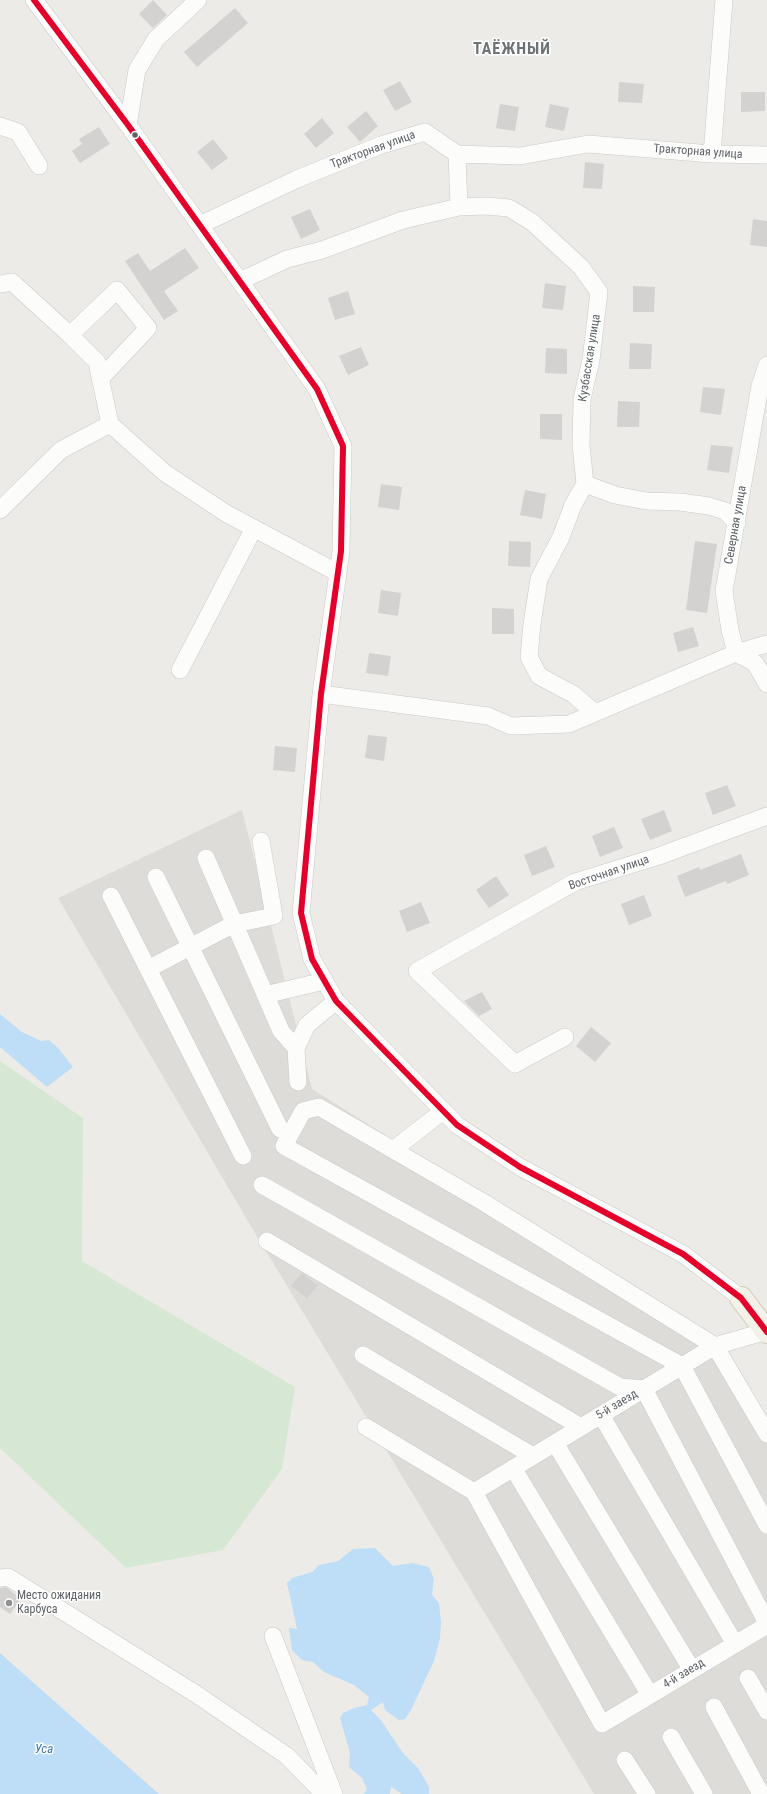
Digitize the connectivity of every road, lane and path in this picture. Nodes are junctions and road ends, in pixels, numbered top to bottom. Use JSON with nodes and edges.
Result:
{"nodes":[{"id":1,"x":34,"y":0,"type":"edge"},
{"id":2,"x":198,"y":0,"type":"edge"},
{"id":3,"x":724,"y":0,"type":"edge"},
{"id":4,"x":128,"y":125,"type":"junction"},
{"id":5,"x":0,"y":126,"type":"edge"},
{"id":6,"x":457,"y":154,"type":"junction"},
{"id":7,"x":712,"y":154,"type":"junction"},
{"id":8,"x":767,"y":155,"type":"edge"},
{"id":9,"x":39,"y":166,"type":"dead end"},
{"id":10,"x":459,"y":207,"type":"junction"},
{"id":11,"x":200,"y":225,"type":"junction"},
{"id":12,"x":240,"y":281,"type":"junction"},
{"id":13,"x":0,"y":284,"type":"edge"},
{"id":14,"x":70,"y":335,"type":"junction"},
{"id":15,"x":767,"y":365,"type":"edge"},
{"id":16,"x":100,"y":379,"type":"junction"},
{"id":17,"x":110,"y":424,"type":"junction"},
{"id":18,"x":585,"y":484,"type":"junction"},
{"id":19,"x":0,"y":510,"type":"edge"},
{"id":20,"x":737,"y":523,"type":"junction"},
{"id":21,"x":254,"y":528,"type":"junction"},
{"id":22,"x":338,"y":572,"type":"junction"},
{"id":23,"x":767,"y":644,"type":"edge"},
{"id":24,"x":736,"y":653,"type":"junction"},
{"id":25,"x":180,"y":670,"type":"dead end"},
{"id":26,"x":767,"y":684,"type":"edge"},
{"id":27,"x":321,"y":694,"type":"junction"},
{"id":28,"x":595,"y":713,"type":"junction"},
{"id":29,"x":767,"y":816,"type":"edge"},
{"id":30,"x":261,"y":841,"type":"dead end"},
{"id":31,"x":206,"y":858,"type":"dead end"},
{"id":32,"x":156,"y":877,"type":"dead end"},
{"id":33,"x":111,"y":896,"type":"dead end"},
{"id":34,"x":234,"y":924,"type":"junction"},
{"id":35,"x":190,"y":947,"type":"junction"},
{"id":36,"x":148,"y":969,"type":"junction"},
{"id":37,"x":324,"y":981,"type":"junction"},
{"id":38,"x":265,"y":995,"type":"junction"},
{"id":39,"x":336,"y":1001,"type":"junction"},
{"id":40,"x":565,"y":1037,"type":"dead end"},
{"id":41,"x":296,"y":1048,"type":"junction"},
{"id":42,"x":298,"y":1082,"type":"dead end"},
{"id":43,"x":443,"y":1111,"type":"junction"},
{"id":44,"x":280,"y":1129,"type":"dead end"},
{"id":45,"x":393,"y":1150,"type":"junction"},
{"id":46,"x":243,"y":1156,"type":"dead end"},
{"id":47,"x":262,"y":1184,"type":"dead end"},
{"id":48,"x":267,"y":1241,"type":"dead end"},
{"id":49,"x":741,"y":1298,"type":"joint"},
{"id":50,"x":767,"y":1331,"type":"edge"},
{"id":51,"x":715,"y":1346,"type":"junction"},
{"id":52,"x":364,"y":1355,"type":"dead end"},
{"id":53,"x":682,"y":1366,"type":"junction"},
{"id":54,"x":644,"y":1390,"type":"junction"},
{"id":55,"x":601,"y":1415,"type":"junction"},
{"id":56,"x":366,"y":1427,"type":"dead end"},
{"id":57,"x":581,"y":1427,"type":"junction"},
{"id":58,"x":767,"y":1434,"type":"edge"},
{"id":59,"x":555,"y":1443,"type":"junction"},
{"id":60,"x":534,"y":1456,"type":"junction"},
{"id":61,"x":513,"y":1468,"type":"junction"},
{"id":62,"x":474,"y":1492,"type":"junction"},
{"id":63,"x":767,"y":1524,"type":"edge"},
{"id":64,"x":0,"y":1578,"type":"edge"},
{"id":65,"x":767,"y":1624,"type":"edge"},
{"id":66,"x":273,"y":1636,"type":"dead end"},
{"id":67,"x":735,"y":1644,"type":"junction"},
{"id":68,"x":692,"y":1670,"type":"junction"},
{"id":69,"x":748,"y":1678,"type":"dead end"},
{"id":70,"x":650,"y":1695,"type":"junction"},
{"id":71,"x":714,"y":1707,"type":"dead end"},
{"id":72,"x":767,"y":1711,"type":"edge"},
{"id":73,"x":671,"y":1737,"type":"dead end"},
{"id":74,"x":625,"y":1760,"type":"dead end"},
{"id":75,"x":324,"y":1794,"type":"edge"},
{"id":76,"x":334,"y":1794,"type":"edge"},
{"id":77,"x":647,"y":1794,"type":"edge"},
{"id":78,"x":704,"y":1794,"type":"edge"},
{"id":79,"x":761,"y":1794,"type":"edge"}],
"edges":[{"from":1,"to":4,"type":"street"},
{"from":2,"to":4,"type":"street"},
{"from":3,"to":7,"type":"street"},
{"from":4,"to":11,"type":"street"},
{"from":5,"to":9,"type":"street"},
{"from":6,"to":7,"type":"street","name":"Тракторная улица"},
{"from":6,"to":10,"type":"street"},
{"from":6,"to":11,"type":"street","name":"Тракторная улица"},
{"from":7,"to":8,"type":"street","name":"Тракторная улица"},
{"from":10,"to":12,"type":"street","name":"Кузбасская улица"},
{"from":10,"to":18,"type":"street","name":"Кузбасская улица"},
{"from":11,"to":12,"type":"street"},
{"from":12,"to":22,"type":"street"},
{"from":13,"to":14,"type":"street"},
{"from":14,"to":16,"type":"street"},
{"from":14,"to":16,"type":"street"},
{"from":15,"to":20,"type":"street","name":"Северная улица"},
{"from":16,"to":17,"type":"street"},
{"from":17,"to":19,"type":"street"},
{"from":17,"to":21,"type":"street"},
{"from":18,"to":20,"type":"street"},
{"from":18,"to":28,"type":"street"},
{"from":20,"to":24,"type":"street","name":"Северная улица"},
{"from":21,"to":22,"type":"street"},
{"from":21,"to":25,"type":"street"},
{"from":22,"to":27,"type":"street"},
{"from":23,"to":24,"type":"street"},
{"from":24,"to":26,"type":"street"},
{"from":24,"to":28,"type":"street"},
{"from":27,"to":28,"type":"street"},
{"from":27,"to":37,"type":"street"},
{"from":29,"to":40,"type":"street","name":"Восточная улица"},
{"from":30,"to":34,"type":"street"},
{"from":31,"to":34,"type":"street"},
{"from":32,"to":35,"type":"street"},
{"from":33,"to":36,"type":"street"},
{"from":34,"to":35,"type":"street"},
{"from":34,"to":38,"type":"street"},
{"from":35,"to":36,"type":"street"},
{"from":35,"to":44,"type":"street"},
{"from":36,"to":46,"type":"street"},
{"from":37,"to":38,"type":"street"},
{"from":37,"to":39,"type":"street"},
{"from":38,"to":41,"type":"street"},
{"from":39,"to":41,"type":"street"},
{"from":39,"to":43,"type":"street"},
{"from":41,"to":42,"type":"street"},
{"from":43,"to":45,"type":"street"},
{"from":43,"to":49,"type":"street"},
{"from":45,"to":51,"type":"street"},
{"from":45,"to":53,"type":"street"},
{"from":47,"to":54,"type":"street"},
{"from":48,"to":57,"type":"street"},
{"from":49,"to":50,"type":"main road"},
{"from":50,"to":51,"type":"street","name":"5-й заезд"},
{"from":51,"to":53,"type":"street","name":"5-й заезд"},
{"from":51,"to":58,"type":"street"},
{"from":52,"to":60,"type":"street"},
{"from":53,"to":54,"type":"street","name":"5-й заезд"},
{"from":53,"to":63,"type":"street"},
{"from":54,"to":55,"type":"street","name":"5-й заезд"},
{"from":54,"to":65,"type":"street"},
{"from":55,"to":57,"type":"street","name":"5-й заезд"},
{"from":55,"to":67,"type":"street"},
{"from":56,"to":62,"type":"street"},
{"from":57,"to":59,"type":"street","name":"5-й заезд"},
{"from":59,"to":60,"type":"street","name":"5-й заезд"},
{"from":59,"to":68,"type":"street"},
{"from":60,"to":61,"type":"street","name":"5-й заезд"},
{"from":61,"to":62,"type":"street","name":"5-й заезд"},
{"from":61,"to":70,"type":"street"},
{"from":62,"to":70,"type":"street","name":"4-й заезд"},
{"from":64,"to":75,"type":"street"},
{"from":65,"to":67,"type":"street","name":"4-й заезд"},
{"from":66,"to":76,"type":"street"},
{"from":67,"to":68,"type":"street","name":"4-й заезд"},
{"from":68,"to":70,"type":"street","name":"4-й заезд"},
{"from":69,"to":72,"type":"street"},
{"from":71,"to":79,"type":"street"},
{"from":73,"to":78,"type":"street"},
{"from":74,"to":77,"type":"street"}]}
